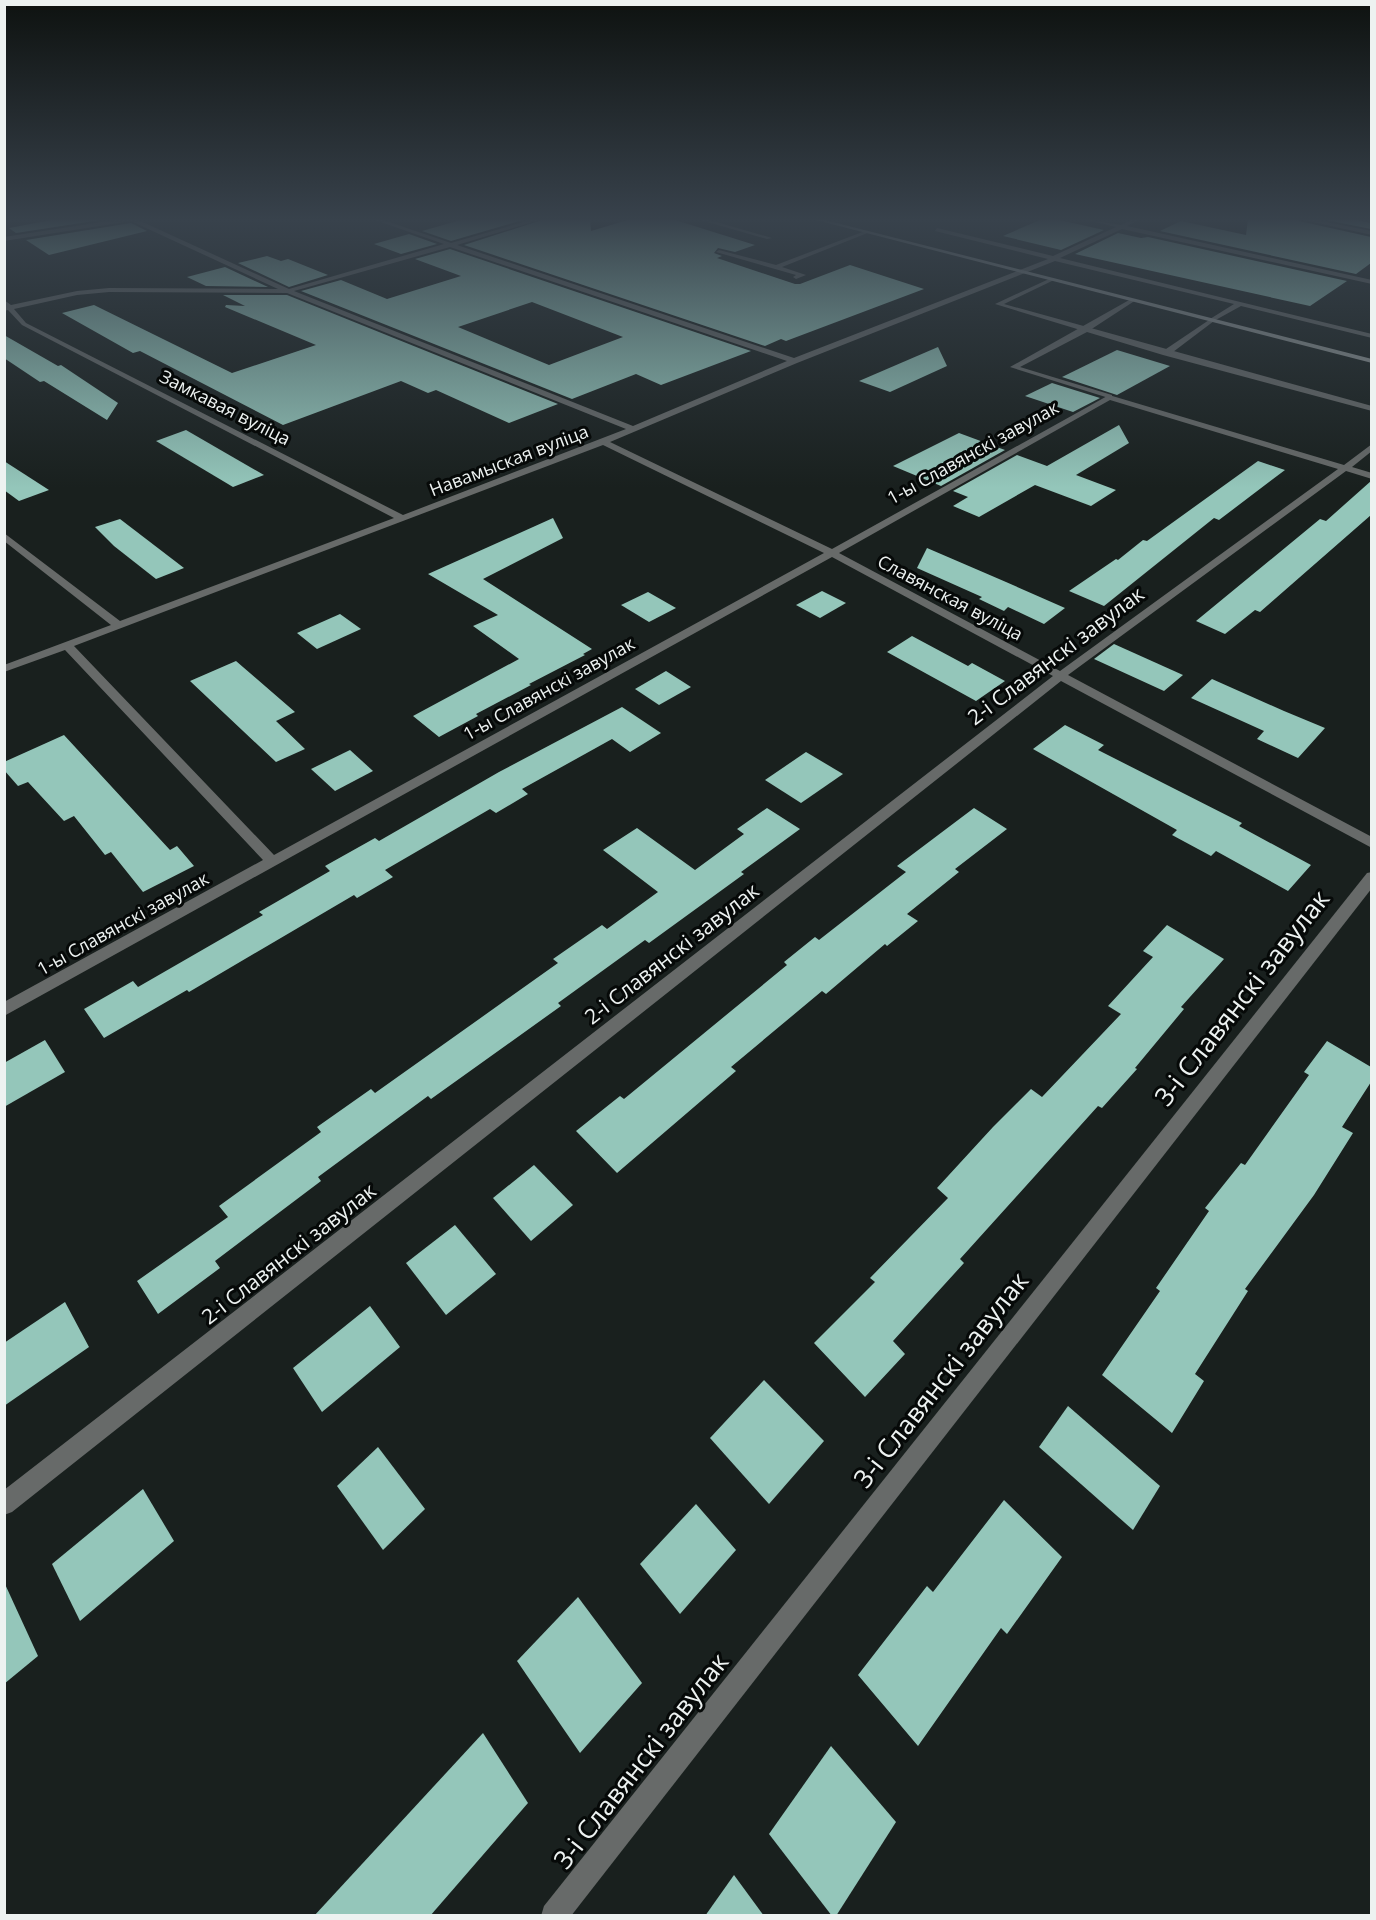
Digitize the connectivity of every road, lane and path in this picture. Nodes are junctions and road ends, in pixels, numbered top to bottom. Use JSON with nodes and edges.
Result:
{"nodes":[{"id":1,"x":9,"y":309,"type":"edge"},
{"id":2,"x":332,"y":309,"type":"edge"},
{"id":3,"x":641,"y":309,"type":"edge"},
{"id":4,"x":928,"y":309,"type":"edge"},
{"id":5,"x":1013,"y":309,"type":"edge"},
{"id":6,"x":1119,"y":309,"type":"edge"},
{"id":7,"x":1167,"y":309,"type":"edge"},
{"id":8,"x":1232,"y":309,"type":"edge"},
{"id":9,"x":1259,"y":309,"type":"edge"},
{"id":10,"x":1212,"y":320,"type":"junction"},
{"id":11,"x":1084,"y":330,"type":"junction"},
{"id":12,"x":1371,"y":336,"type":"edge"},
{"id":13,"x":1166,"y":353,"type":"junction"},
{"id":14,"x":794,"y":361,"type":"junction"},
{"id":15,"x":1371,"y":361,"type":"edge"},
{"id":16,"x":1109,"y":397,"type":"junction"},
{"id":17,"x":1371,"y":409,"type":"edge"},
{"id":18,"x":633,"y":429,"type":"junction"},
{"id":19,"x":603,"y":442,"type":"junction"},
{"id":20,"x":1371,"y":446,"type":"edge"},
{"id":21,"x":1345,"y":468,"type":"junction"},
{"id":22,"x":1371,"y":476,"type":"edge"},
{"id":23,"x":404,"y":519,"type":"junction"},
{"id":24,"x":4,"y":536,"type":"edge"},
{"id":25,"x":832,"y":553,"type":"junction"},
{"id":26,"x":118,"y":625,"type":"junction"},
{"id":27,"x":67,"y":645,"type":"junction"},
{"id":28,"x":4,"y":669,"type":"edge"},
{"id":29,"x":1060,"y":676,"type":"junction"},
{"id":30,"x":1371,"y":843,"type":"edge"},
{"id":31,"x":273,"y":862,"type":"junction"},
{"id":32,"x":1371,"y":877,"type":"edge"},
{"id":33,"x":4,"y":1010,"type":"edge"},
{"id":34,"x":4,"y":1504,"type":"edge"},
{"id":35,"x":554,"y":1916,"type":"edge"}],
"edges":[{"from":1,"to":23,"type":"street","name":"Замкавая вуліца"},
{"from":2,"to":18,"type":"street"},
{"from":3,"to":14,"type":"street"},
{"from":4,"to":14,"type":"street","name":"Навамыская вуліца"},
{"from":5,"to":11,"type":"street"},
{"from":6,"to":11,"type":"street"},
{"from":7,"to":10,"type":"main road"},
{"from":8,"to":10,"type":"street"},
{"from":9,"to":12,"type":"street"},
{"from":10,"to":13,"type":"street"},
{"from":10,"to":15,"type":"main road"},
{"from":11,"to":13,"type":"street"},
{"from":11,"to":16,"type":"street"},
{"from":13,"to":17,"type":"street"},
{"from":14,"to":18,"type":"street","name":"Навамыская вуліца"},
{"from":16,"to":21,"type":"street"},
{"from":16,"to":25,"type":"street","name":"1-ы Славянскі завулак"},
{"from":18,"to":19,"type":"street","name":"Навамыская вуліца"},
{"from":19,"to":23,"type":"street","name":"Навамыская вуліца"},
{"from":19,"to":25,"type":"street","name":"Славянская вуліца"},
{"from":20,"to":21,"type":"street","name":"2-і Славянскі завулак"},
{"from":21,"to":22,"type":"street"},
{"from":21,"to":29,"type":"street","name":"2-і Славянскі завулак"},
{"from":23,"to":26,"type":"street","name":"Навамыская вуліца"},
{"from":24,"to":26,"type":"street"},
{"from":25,"to":29,"type":"street","name":"Славянская вуліца"},
{"from":25,"to":31,"type":"street","name":"1-ы Славянскі завулак"},
{"from":26,"to":27,"type":"street","name":"Навамыская вуліца"},
{"from":27,"to":28,"type":"street","name":"Навамыская вуліца"},
{"from":27,"to":31,"type":"street"},
{"from":29,"to":30,"type":"street","name":"Славянская вуліца"},
{"from":29,"to":34,"type":"street","name":"2-і Славянскі завулак"},
{"from":31,"to":33,"type":"street","name":"1-ы Славянскі завулак"},
{"from":32,"to":35,"type":"street","name":"3-і Славянскі завулак"}]}
